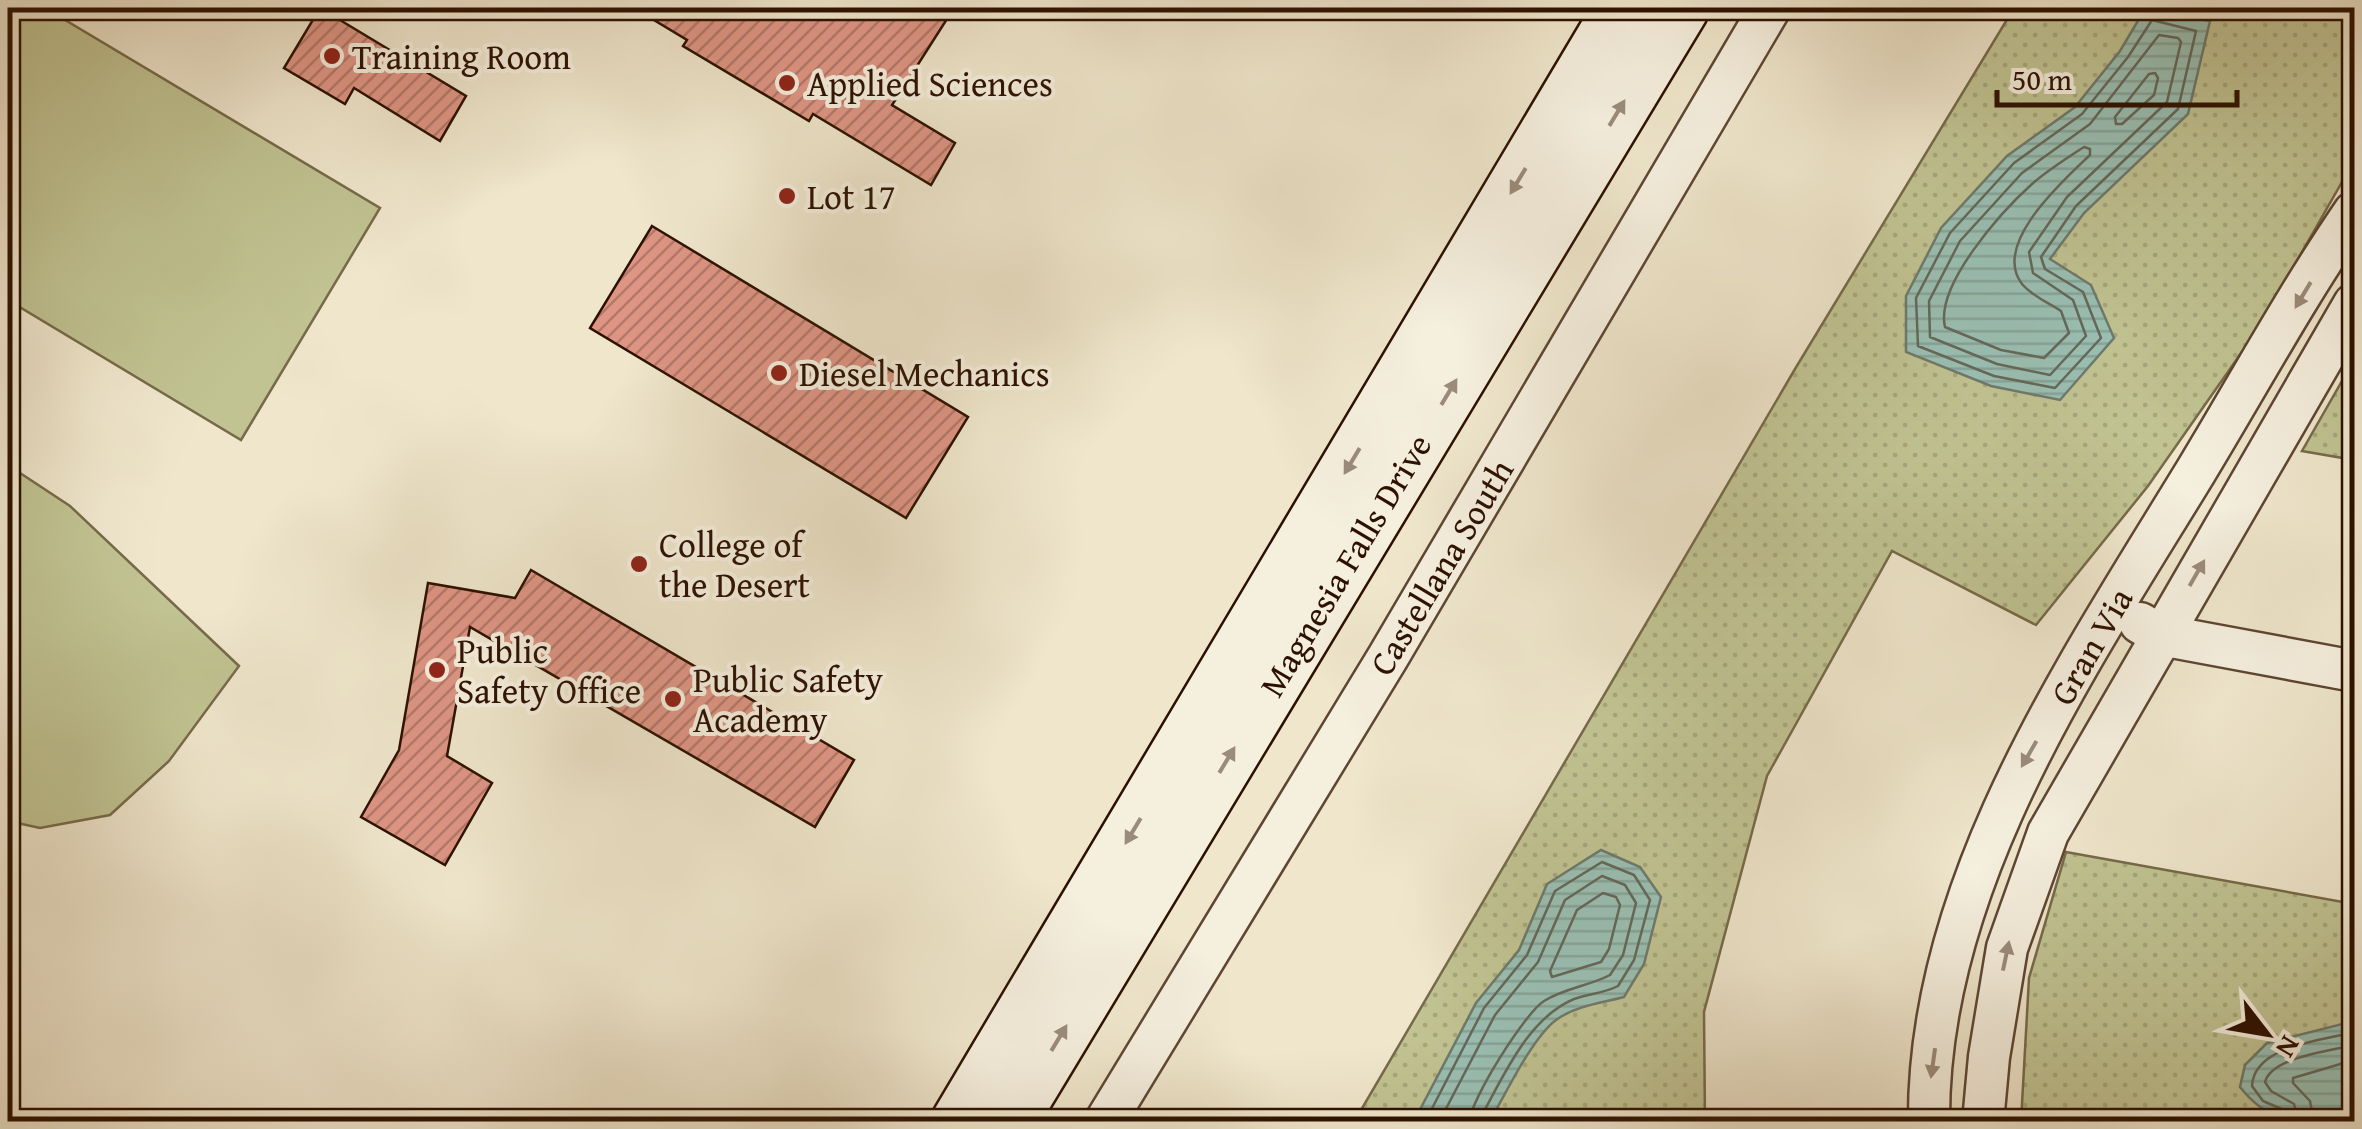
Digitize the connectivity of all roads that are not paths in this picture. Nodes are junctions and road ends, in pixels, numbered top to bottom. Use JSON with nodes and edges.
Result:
{"nodes":[{"id":1,"x":1622,"y":8,"type":"edge"},
{"id":2,"x":1680,"y":8,"type":"edge"},
{"id":3,"x":1770,"y":8,"type":"edge"},
{"id":4,"x":2354,"y":212,"type":"edge"},
{"id":5,"x":2354,"y":304,"type":"edge"},
{"id":6,"x":2112,"y":608,"type":"junction"},
{"id":7,"x":2161,"y":635,"type":"junction"},
{"id":8,"x":2354,"y":671,"type":"edge"},
{"id":9,"x":959,"y":1122,"type":"edge"},
{"id":10,"x":1008,"y":1122,"type":"edge"},
{"id":11,"x":1105,"y":1122,"type":"edge"},
{"id":12,"x":1929,"y":1122,"type":"edge"},
{"id":13,"x":1983,"y":1122,"type":"edge"}],
"edges":[{"from":1,"to":9,"type":"street","name":"Magnesia Falls Drive","one_way":true},
{"from":10,"to":2,"type":"street","name":"Magnesia Falls Drive","one_way":true},
{"from":3,"to":11,"type":"street","name":"Castellana South"},
{"from":4,"to":6,"type":"street","name":"Gran Via","one_way":true},
{"from":7,"to":5,"type":"street","name":"Gran Via","one_way":true},
{"from":6,"to":7,"type":"street"},
{"from":6,"to":12,"type":"street","name":"Gran Via","one_way":true},
{"from":7,"to":8,"type":"street"},
{"from":13,"to":7,"type":"street","name":"Gran Via","one_way":true}]}
